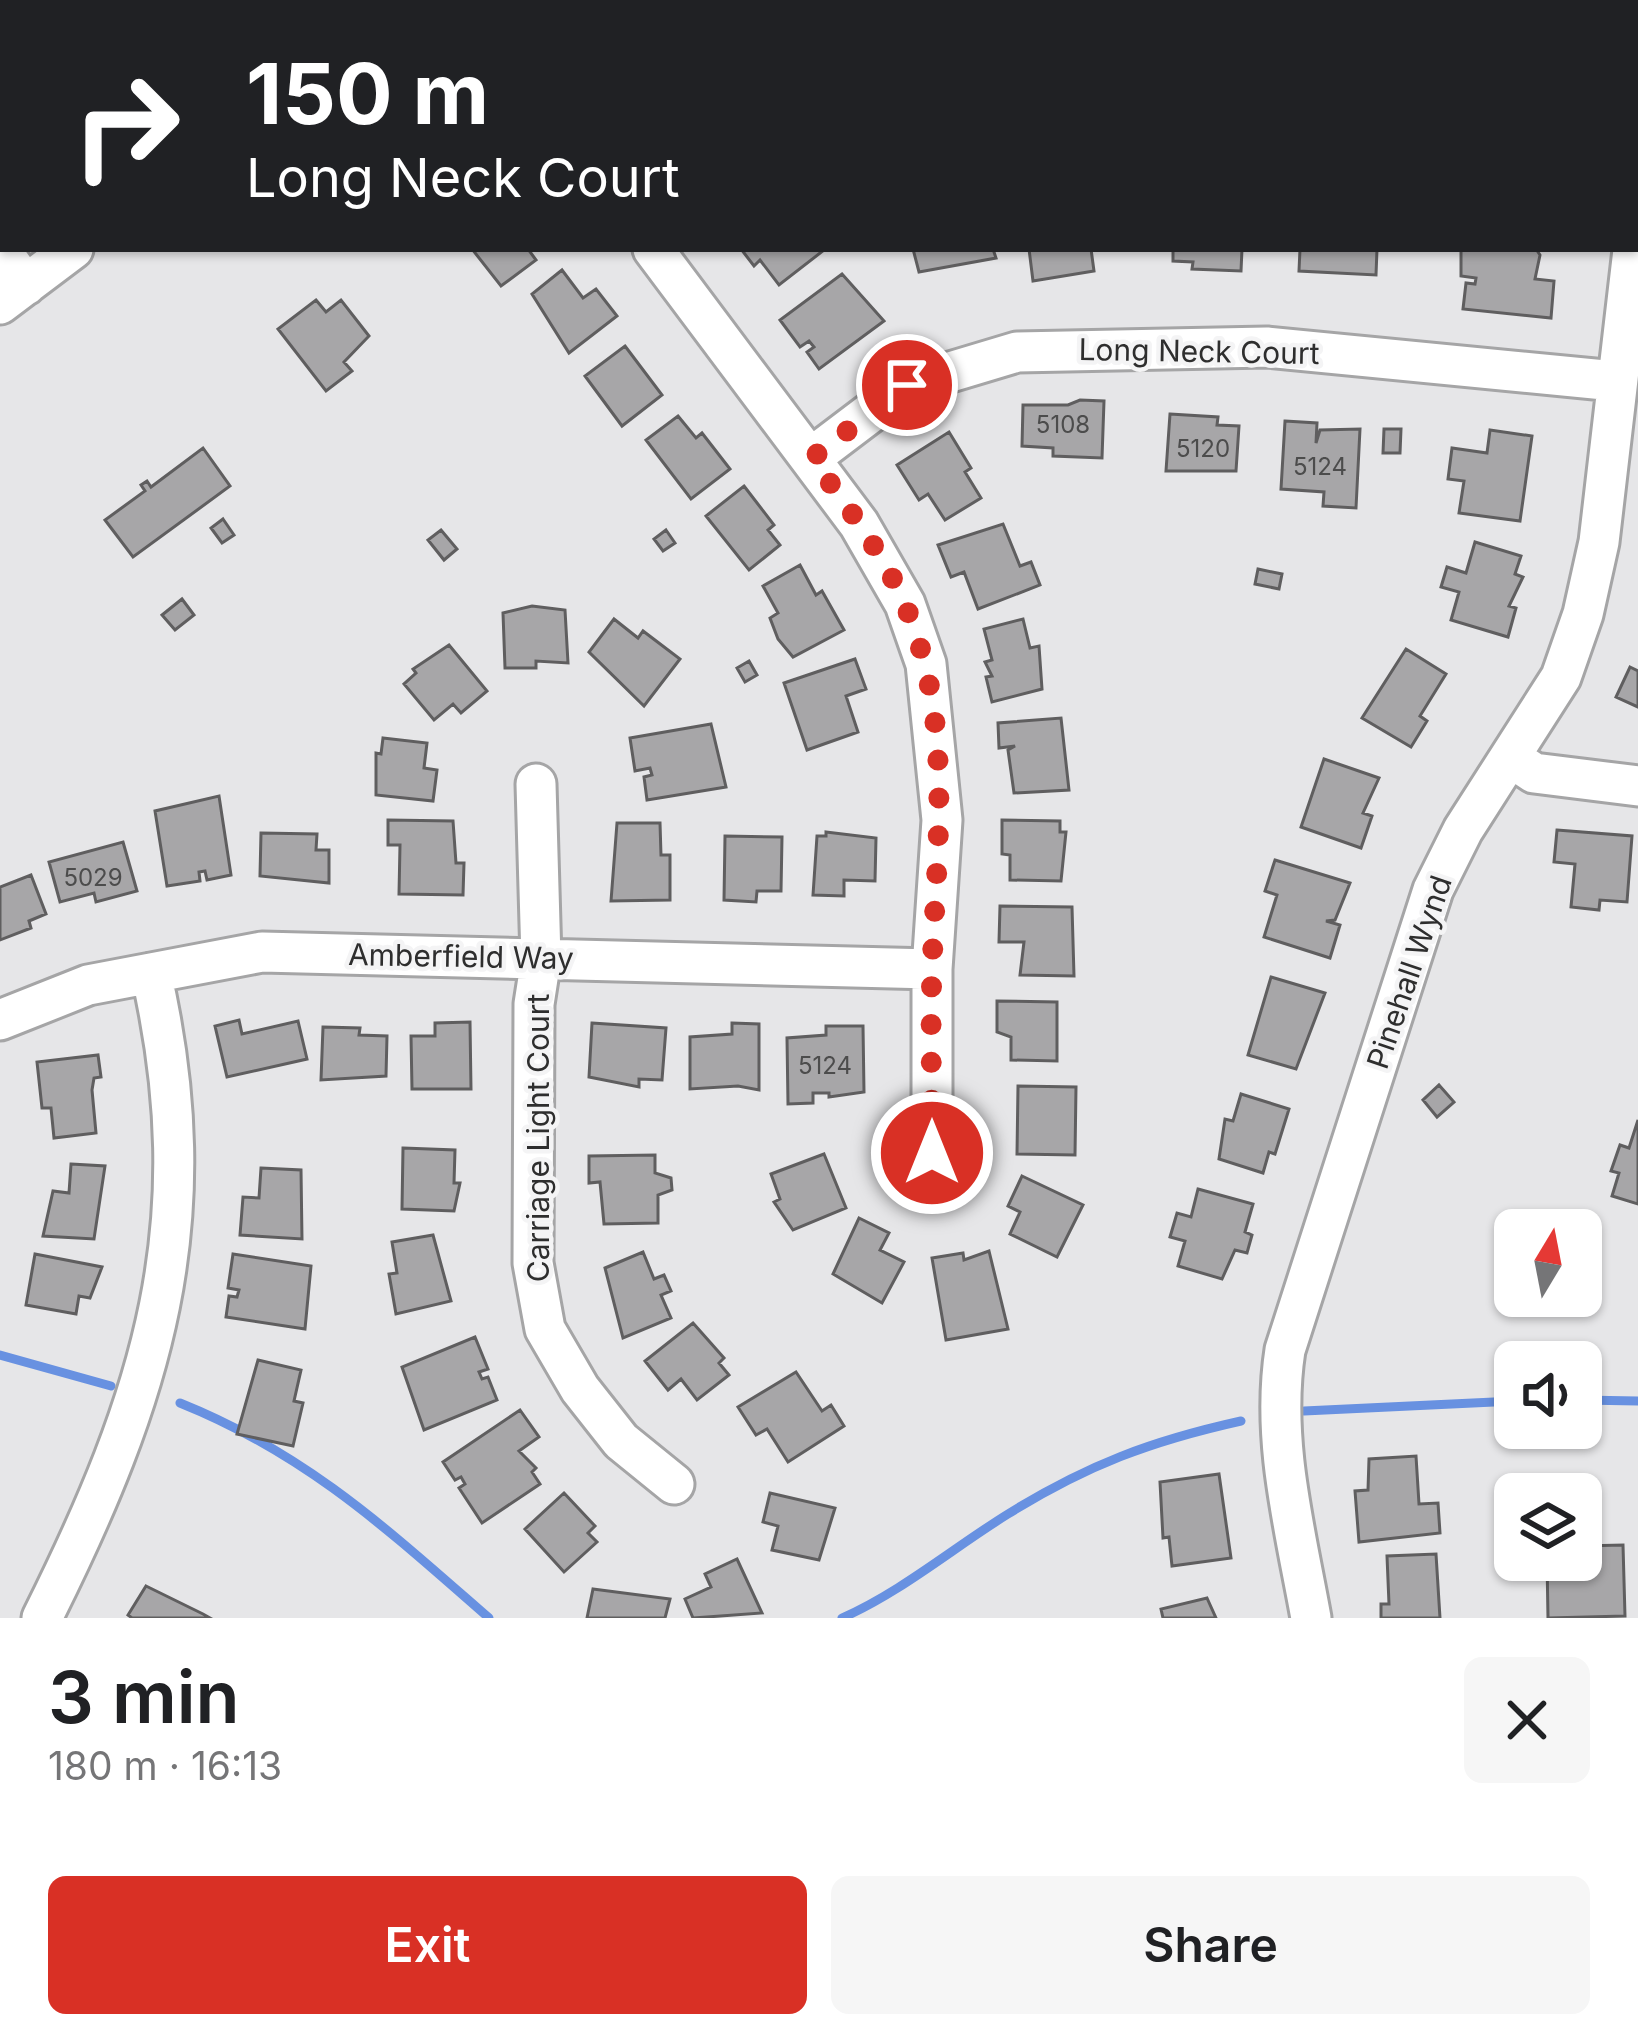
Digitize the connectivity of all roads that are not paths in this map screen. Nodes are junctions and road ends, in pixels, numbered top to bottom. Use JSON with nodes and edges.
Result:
{"nodes":[{"id":1,"x":1,"y":252,"type":"edge"},
{"id":2,"x":69,"y":252,"type":"edge"},
{"id":3,"x":655,"y":252,"type":"edge"},
{"id":4,"x":1632,"y":252,"type":"edge"},
{"id":5,"x":13,"y":294,"type":"edge"},
{"id":6,"x":1615,"y":381,"type":"junction"},
{"id":7,"x":812,"y":458,"type":"junction"},
{"id":8,"x":1510,"y":758,"type":"junction"},
{"id":9,"x":536,"y":784,"type":"dead end"},
{"id":10,"x":1638,"y":786,"type":"edge"},
{"id":11,"x":541,"y":959,"type":"junction"},
{"id":12,"x":932,"y":969,"type":"junction"},
{"id":13,"x":151,"y":973,"type":"junction"},
{"id":14,"x":0,"y":1020,"type":"edge"},
{"id":15,"x":932,"y":1153,"type":"dead end"},
{"id":16,"x":674,"y":1484,"type":"dead end"},
{"id":17,"x":42,"y":1618,"type":"edge"},
{"id":18,"x":1311,"y":1618,"type":"edge"}],
"edges":[{"from":1,"to":5,"type":"street"},
{"from":2,"to":5,"type":"street"},
{"from":3,"to":7,"type":"street"},
{"from":4,"to":6,"type":"street","name":"Pinehall Wynd"},
{"from":6,"to":7,"type":"street","name":"Long Neck Court"},
{"from":6,"to":8,"type":"street","name":"Pinehall Wynd"},
{"from":7,"to":12,"type":"street"},
{"from":8,"to":10,"type":"street"},
{"from":8,"to":18,"type":"street","name":"Pinehall Wynd"},
{"from":9,"to":11,"type":"street","name":"Carriage Light Court"},
{"from":11,"to":12,"type":"street","name":"Amberfield Way"},
{"from":11,"to":13,"type":"street","name":"Amberfield Way"},
{"from":11,"to":16,"type":"street","name":"Carriage Light Court"},
{"from":12,"to":15,"type":"street"},
{"from":13,"to":14,"type":"street","name":"Amberfield Way"},
{"from":13,"to":17,"type":"street"}]}
